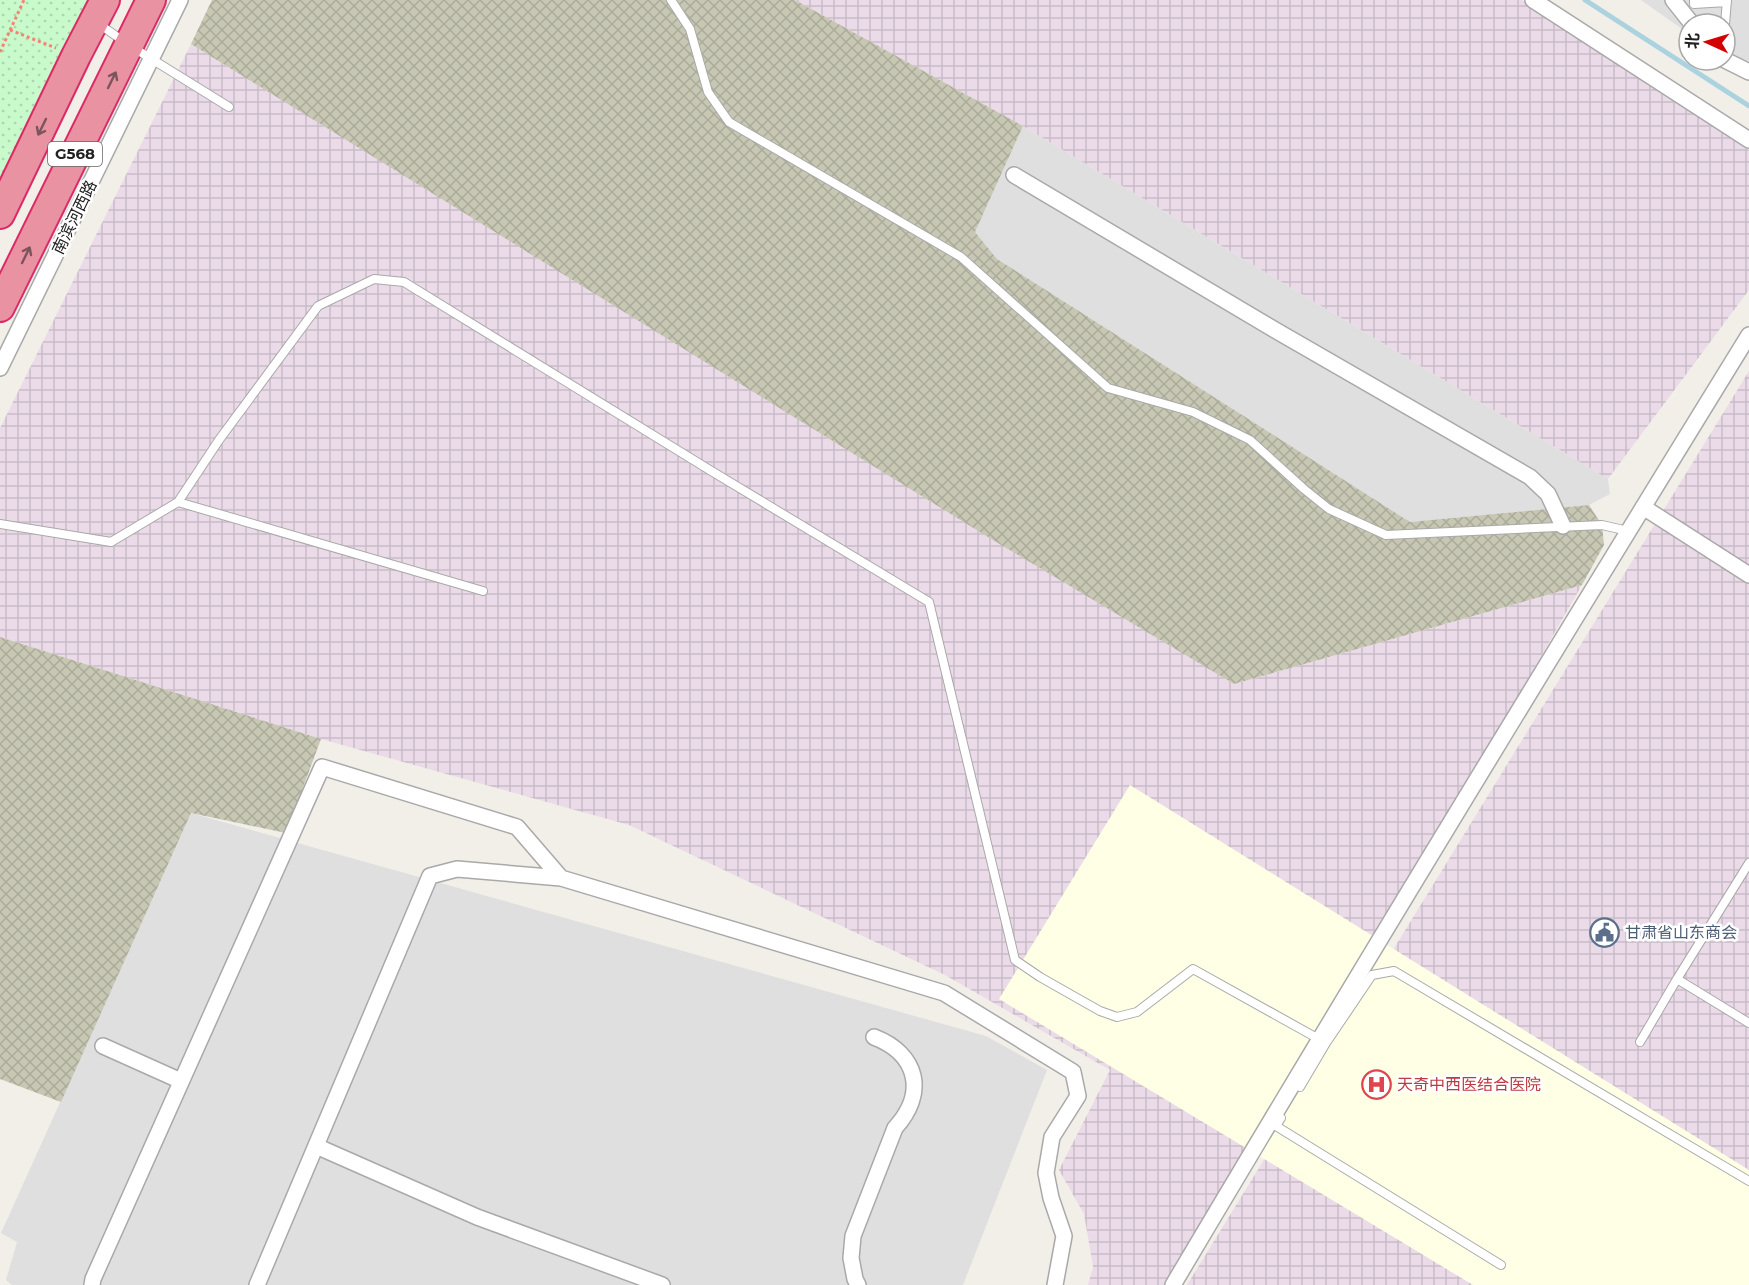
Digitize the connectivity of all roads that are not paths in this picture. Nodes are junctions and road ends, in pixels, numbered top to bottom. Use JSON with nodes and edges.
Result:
{"nodes":[{"id":1,"x":151,"y":0,"type":"edge"},
{"id":2,"x":180,"y":0,"type":"edge"},
{"id":3,"x":671,"y":0,"type":"edge"},
{"id":4,"x":1533,"y":0,"type":"edge"},
{"id":5,"x":1673,"y":0,"type":"edge"},
{"id":6,"x":1694,"y":0,"type":"edge"},
{"id":7,"x":1727,"y":1,"type":"edge"},
{"id":8,"x":100,"y":10,"type":"edge"},
{"id":9,"x":1682,"y":12,"type":"edge"},
{"id":10,"x":140,"y":51,"type":"junction"},
{"id":11,"x":229,"y":106,"type":"dead end"},
{"id":12,"x":1749,"y":140,"type":"edge"},
{"id":13,"x":1014,"y":175,"type":"dead end"},
{"id":14,"x":0,"y":214,"type":"edge"},
{"id":15,"x":0,"y":308,"type":"edge"},
{"id":16,"x":1749,"y":335,"type":"edge"},
{"id":17,"x":0,"y":368,"type":"edge"},
{"id":18,"x":178,"y":502,"type":"junction"},
{"id":19,"x":1643,"y":507,"type":"junction"},
{"id":20,"x":0,"y":524,"type":"edge"},
{"id":21,"x":1563,"y":526,"type":"junction"},
{"id":22,"x":1628,"y":531,"type":"junction"},
{"id":23,"x":1749,"y":575,"type":"edge"},
{"id":24,"x":483,"y":591,"type":"dead end"},
{"id":25,"x":1749,"y":863,"type":"edge"},
{"id":26,"x":561,"y":878,"type":"junction"},
{"id":27,"x":1677,"y":979,"type":"junction"},
{"id":28,"x":1749,"y":1023,"type":"edge"},
{"id":29,"x":874,"y":1037,"type":"dead end"},
{"id":30,"x":1323,"y":1042,"type":"junction"},
{"id":31,"x":1640,"y":1042,"type":"dead end"},
{"id":32,"x":103,"y":1046,"type":"dead end"},
{"id":33,"x":181,"y":1081,"type":"junction"},
{"id":34,"x":316,"y":1146,"type":"junction"},
{"id":35,"x":1749,"y":1181,"type":"edge"},
{"id":36,"x":1501,"y":1265,"type":"dead end"},
{"id":37,"x":92,"y":1285,"type":"edge"},
{"id":38,"x":257,"y":1285,"type":"edge"},
{"id":39,"x":662,"y":1285,"type":"edge"},
{"id":40,"x":858,"y":1285,"type":"edge"},
{"id":41,"x":1054,"y":1285,"type":"edge"},
{"id":42,"x":1173,"y":1285,"type":"edge"}],
"edges":[{"from":1,"to":10,"type":"highway","name":"南滨河西路","number":"G568"},
{"from":2,"to":10,"type":"street","name":"南滨河西路"},
{"from":3,"to":21,"type":"lane"},
{"from":4,"to":12,"type":"street"},
{"from":5,"to":9,"type":"street"},
{"from":6,"to":7,"type":"lane"},
{"from":8,"to":10,"type":"lane"},
{"from":8,"to":14,"type":"highway","number":"G568","one_way":true},
{"from":10,"to":11,"type":"lane"},
{"from":15,"to":10,"type":"highway","name":"南滨河西路","number":"G568","one_way":true},
{"from":10,"to":17,"type":"street","name":"南滨河西路"},
{"from":13,"to":21,"type":"street"},
{"from":16,"to":19,"type":"street"},
{"from":18,"to":20,"type":"lane"},
{"from":18,"to":24,"type":"lane"},
{"from":18,"to":30,"type":"lane"},
{"from":19,"to":22,"type":"street"},
{"from":19,"to":23,"type":"street"},
{"from":21,"to":22,"type":"lane"},
{"from":22,"to":30,"type":"street"},
{"from":25,"to":27,"type":"lane"},
{"from":26,"to":33,"type":"street"},
{"from":26,"to":34,"type":"street"},
{"from":26,"to":41,"type":"street"},
{"from":27,"to":28,"type":"lane"},
{"from":27,"to":31,"type":"lane"},
{"from":29,"to":40,"type":"street"},
{"from":30,"to":35,"type":"lane"},
{"from":30,"to":36,"type":"lane"},
{"from":30,"to":42,"type":"street"},
{"from":32,"to":33,"type":"street"},
{"from":33,"to":37,"type":"street"},
{"from":34,"to":38,"type":"street"},
{"from":34,"to":39,"type":"street"}]}
